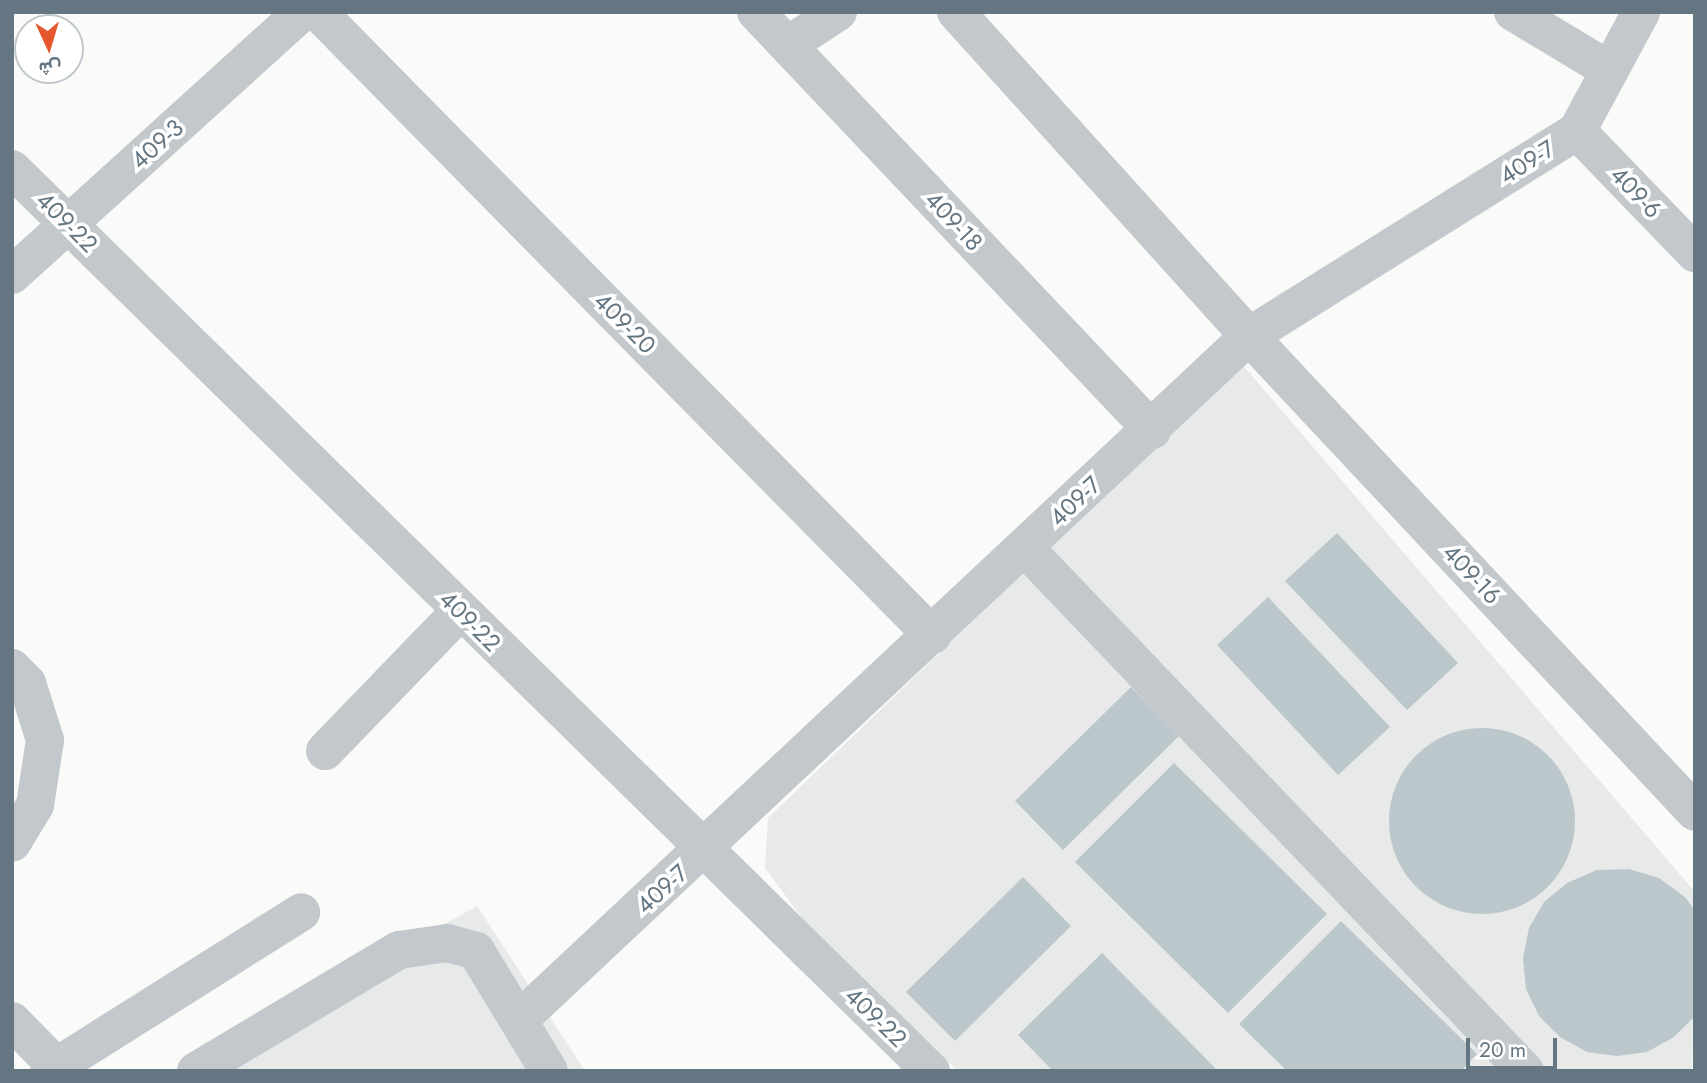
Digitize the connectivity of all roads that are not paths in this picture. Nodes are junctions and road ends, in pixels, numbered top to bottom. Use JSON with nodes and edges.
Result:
{"nodes":[{"id":1,"x":302,"y":12,"type":"edge"},
{"id":2,"x":318,"y":12,"type":"edge"},
{"id":3,"x":756,"y":12,"type":"edge"},
{"id":4,"x":838,"y":12,"type":"edge"},
{"id":5,"x":956,"y":12,"type":"edge"},
{"id":6,"x":1513,"y":12,"type":"edge"},
{"id":7,"x":1641,"y":12,"type":"edge"},
{"id":8,"x":788,"y":45,"type":"junction"},
{"id":9,"x":1609,"y":70,"type":"junction"},
{"id":10,"x":1577,"y":131,"type":"junction"},
{"id":11,"x":12,"y":169,"type":"edge"},
{"id":12,"x":69,"y":224,"type":"junction"},
{"id":13,"x":1695,"y":253,"type":"edge"},
{"id":14,"x":12,"y":275,"type":"edge"},
{"id":15,"x":1249,"y":336,"type":"junction"},
{"id":16,"x":1152,"y":430,"type":"junction"},
{"id":17,"x":1025,"y":548,"type":"junction"},
{"id":18,"x":460,"y":611,"type":"junction"},
{"id":19,"x":932,"y":635,"type":"junction"},
{"id":20,"x":12,"y":668,"type":"edge"},
{"id":21,"x":324,"y":751,"type":"dead end"},
{"id":22,"x":1695,"y":812,"type":"edge"},
{"id":23,"x":12,"y":843,"type":"edge"},
{"id":24,"x":704,"y":852,"type":"junction"},
{"id":25,"x":301,"y":912,"type":"dead end"},
{"id":26,"x":519,"y":1020,"type":"junction"},
{"id":27,"x":12,"y":1021,"type":"edge"},
{"id":28,"x":53,"y":1068,"type":"edge"},
{"id":29,"x":196,"y":1071,"type":"edge"},
{"id":30,"x":549,"y":1071,"type":"edge"},
{"id":31,"x":931,"y":1071,"type":"edge"},
{"id":32,"x":1525,"y":1071,"type":"edge"}],
"edges":[{"from":1,"to":12,"type":"street","name":"409-3"},
{"from":2,"to":19,"type":"street","name":"409-20"},
{"from":3,"to":8,"type":"street","name":"409-18"},
{"from":4,"to":8,"type":"street"},
{"from":5,"to":15,"type":"street","name":"409-16"},
{"from":6,"to":9,"type":"street"},
{"from":7,"to":9,"type":"street","name":"409-7"},
{"from":8,"to":16,"type":"street","name":"409-18"},
{"from":9,"to":10,"type":"street","name":"409-7"},
{"from":10,"to":13,"type":"street","name":"409-6"},
{"from":10,"to":15,"type":"street","name":"409-7"},
{"from":11,"to":12,"type":"street","name":"409-22"},
{"from":12,"to":14,"type":"street","name":"409-3"},
{"from":12,"to":18,"type":"street","name":"409-22"},
{"from":15,"to":16,"type":"street","name":"409-7"},
{"from":15,"to":22,"type":"street","name":"409-16"},
{"from":16,"to":17,"type":"street","name":"409-7"},
{"from":17,"to":19,"type":"street","name":"409-7"},
{"from":17,"to":32,"type":"street"},
{"from":18,"to":21,"type":"street"},
{"from":18,"to":24,"type":"street","name":"409-22"},
{"from":19,"to":24,"type":"street","name":"409-7"},
{"from":20,"to":23,"type":"street"},
{"from":24,"to":26,"type":"street","name":"409-7"},
{"from":24,"to":31,"type":"street","name":"409-22"},
{"from":25,"to":28,"type":"street"},
{"from":26,"to":29,"type":"street"},
{"from":26,"to":30,"type":"street"},
{"from":27,"to":28,"type":"street"}]}
